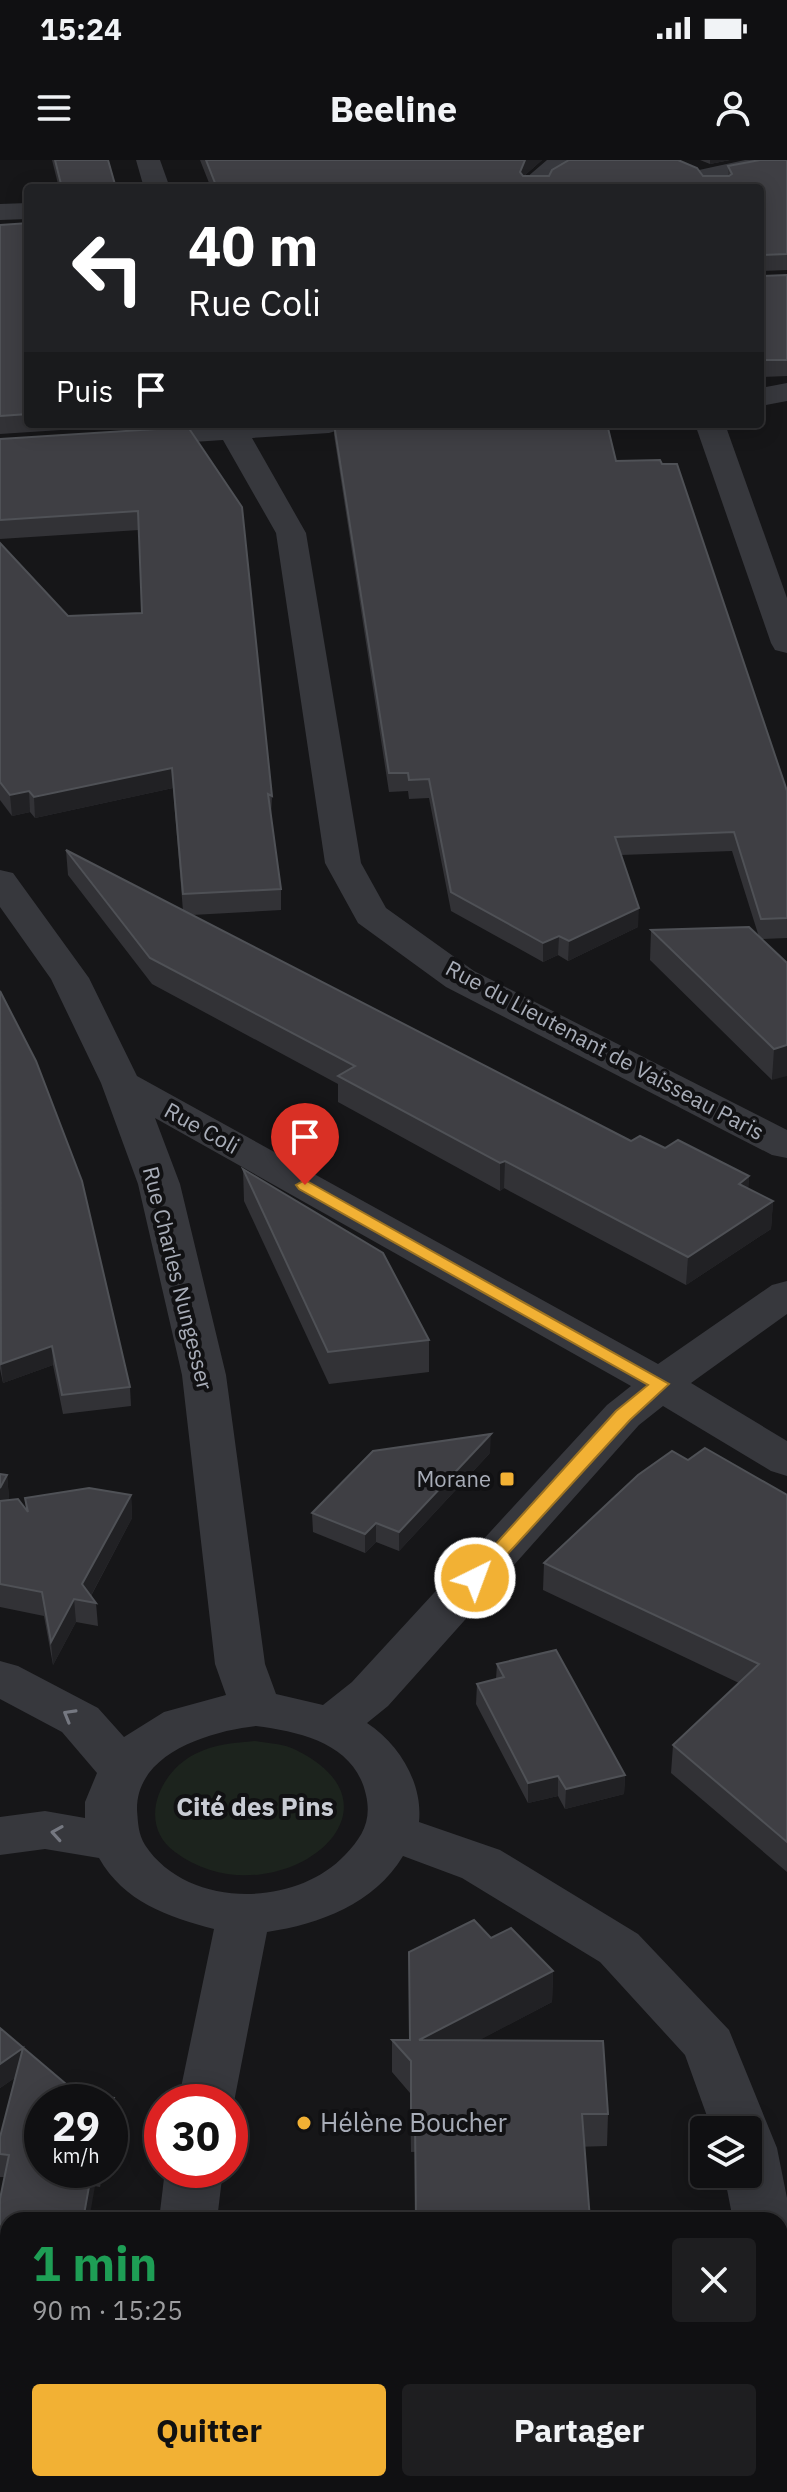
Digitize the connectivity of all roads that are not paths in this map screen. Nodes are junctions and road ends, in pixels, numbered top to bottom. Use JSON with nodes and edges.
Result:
{"nodes":[{"id":1,"x":148,"y":160,"type":"edge"},
{"id":2,"x":573,"y":160,"type":"edge"},
{"id":3,"x":781,"y":160,"type":"edge"},
{"id":4,"x":705,"y":176,"type":"edge"},
{"id":5,"x":156,"y":184,"type":"edge"},
{"id":6,"x":535,"y":184,"type":"edge"},
{"id":7,"x":24,"y":211,"type":"edge"},
{"id":8,"x":0,"y":212,"type":"edge"},
{"id":9,"x":24,"y":226,"type":"edge"},
{"id":10,"x":0,"y":228,"type":"edge"},
{"id":11,"x":787,"y":392,"type":"edge"},
{"id":12,"x":764,"y":396,"type":"edge"},
{"id":13,"x":221,"y":428,"type":"edge"},
{"id":14,"x":232,"y":428,"type":"edge"},
{"id":15,"x":711,"y":428,"type":"edge"},
{"id":16,"x":110,"y":439,"type":"edge"},
{"id":17,"x":787,"y":643,"type":"edge"},
{"id":18,"x":0,"y":881,"type":"edge"},
{"id":19,"x":121,"y":1083,"type":"junction"},
{"id":20,"x":787,"y":1146,"type":"edge"},
{"id":21,"x":787,"y":1294,"type":"edge"},
{"id":22,"x":660,"y":1384,"type":"junction"},
{"id":23,"x":787,"y":1461,"type":"edge"},
{"id":24,"x":0,"y":1678,"type":"edge"},
{"id":25,"x":256,"y":1709,"type":"junction"},
{"id":26,"x":332,"y":1725,"type":"junction"},
{"id":27,"x":124,"y":1770,"type":"junction"},
{"id":28,"x":391,"y":1832,"type":"junction"},
{"id":29,"x":0,"y":1836,"type":"edge"},
{"id":30,"x":114,"y":1842,"type":"junction"},
{"id":31,"x":244,"y":1912,"type":"junction"},
{"id":32,"x":210,"y":2084,"type":"edge"},
{"id":33,"x":736,"y":2116,"type":"edge"},
{"id":34,"x":192,"y":2188,"type":"edge"},
{"id":35,"x":756,"y":2188,"type":"edge"},
{"id":36,"x":189,"y":2212,"type":"edge"},
{"id":37,"x":760,"y":2212,"type":"edge"}],
"edges":[{"from":1,"to":5,"type":"street"},
{"from":2,"to":6,"type":"street"},
{"from":3,"to":4,"type":"street"},
{"from":7,"to":8,"type":"street"},
{"from":9,"to":10,"type":"street"},
{"from":11,"to":12,"type":"street"},
{"from":13,"to":16,"type":"street"},
{"from":14,"to":20,"type":"street","name":"Rue du Lieutenant de Vaisseau Paris"},
{"from":15,"to":17,"type":"street"},
{"from":18,"to":19,"type":"street","name":"Rue Charles Nungesser"},
{"from":19,"to":22,"type":"street","name":"Rue Coli"},
{"from":19,"to":25,"type":"street","name":"Rue Charles Nungesser"},
{"from":21,"to":22,"type":"street"},
{"from":22,"to":23,"type":"street","name":"Rue Coli"},
{"from":22,"to":26,"type":"street"},
{"from":27,"to":24,"type":"street","one_way":true},
{"from":25,"to":26,"type":"street"},
{"from":25,"to":27,"type":"street"},
{"from":26,"to":28,"type":"street"},
{"from":27,"to":30,"type":"street"},
{"from":28,"to":31,"type":"street"},
{"from":28,"to":33,"type":"street"},
{"from":30,"to":29,"type":"street","one_way":true},
{"from":30,"to":31,"type":"street"},
{"from":31,"to":32,"type":"street"},
{"from":34,"to":36,"type":"street"},
{"from":35,"to":37,"type":"street"}]}
